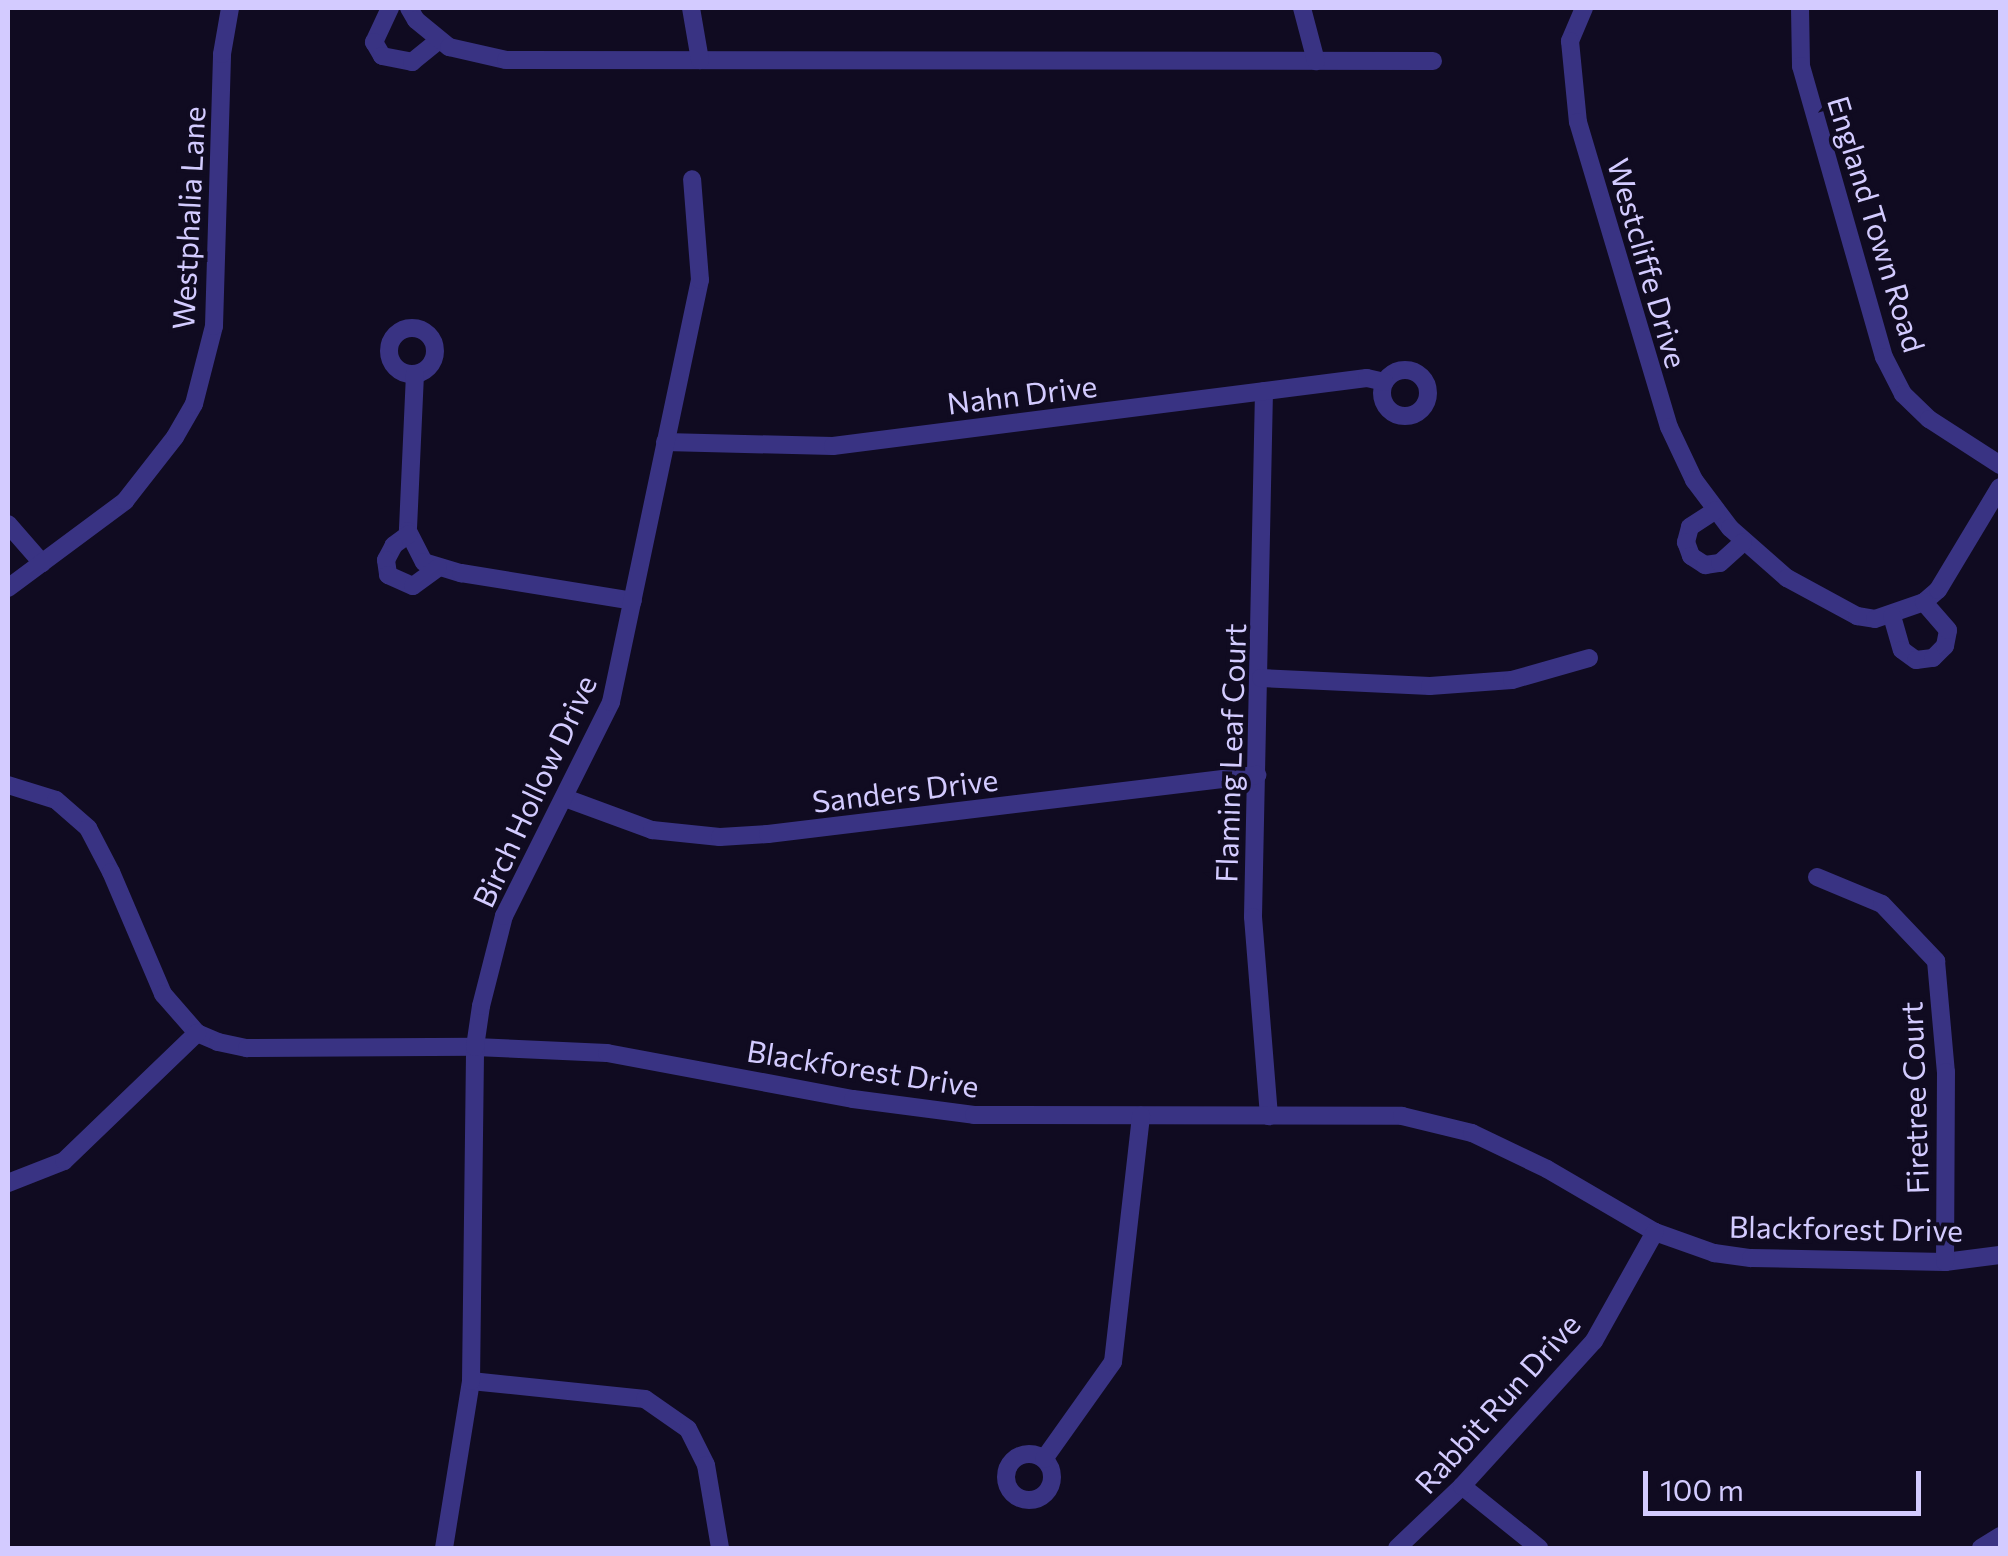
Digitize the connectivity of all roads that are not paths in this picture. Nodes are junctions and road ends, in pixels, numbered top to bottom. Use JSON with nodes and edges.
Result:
{"nodes":[{"id":1,"x":230,"y":8,"type":"edge"},
{"id":2,"x":390,"y":8,"type":"edge"},
{"id":3,"x":409,"y":8,"type":"edge"},
{"id":4,"x":692,"y":8,"type":"edge"},
{"id":5,"x":1302,"y":8,"type":"edge"},
{"id":6,"x":1800,"y":8,"type":"edge"},
{"id":7,"x":1576,"y":12,"type":"edge"},
{"id":8,"x":438,"y":41,"type":"junction"},
{"id":9,"x":700,"y":60,"type":"junction"},
{"id":10,"x":1316,"y":61,"type":"junction"},
{"id":11,"x":1433,"y":61,"type":"dead end"},
{"id":12,"x":692,"y":179,"type":"dead end"},
{"id":13,"x":415,"y":374,"type":"dead end"},
{"id":14,"x":1384,"y":382,"type":"dead end"},
{"id":15,"x":1264,"y":392,"type":"junction"},
{"id":16,"x":665,"y":442,"type":"junction"},
{"id":17,"x":2000,"y":465,"type":"edge"},
{"id":18,"x":2000,"y":487,"type":"edge"},
{"id":19,"x":1716,"y":510,"type":"junction"},
{"id":20,"x":8,"y":524,"type":"edge"},
{"id":21,"x":409,"y":534,"type":"junction"},
{"id":22,"x":1742,"y":542,"type":"junction"},
{"id":23,"x":42,"y":564,"type":"junction"},
{"id":24,"x":438,"y":568,"type":"junction"},
{"id":25,"x":8,"y":588,"type":"edge"},
{"id":26,"x":633,"y":602,"type":"junction"},
{"id":27,"x":1924,"y":602,"type":"junction"},
{"id":28,"x":1892,"y":616,"type":"junction"},
{"id":29,"x":1588,"y":658,"type":"dead end"},
{"id":30,"x":1261,"y":678,"type":"junction"},
{"id":31,"x":1257,"y":774,"type":"junction"},
{"id":32,"x":8,"y":785,"type":"edge"},
{"id":33,"x":564,"y":798,"type":"junction"},
{"id":34,"x":1817,"y":877,"type":"dead end"},
{"id":35,"x":196,"y":1033,"type":"junction"},
{"id":36,"x":475,"y":1047,"type":"junction"},
{"id":37,"x":1141,"y":1116,"type":"junction"},
{"id":38,"x":1269,"y":1116,"type":"junction"},
{"id":39,"x":8,"y":1183,"type":"edge"},
{"id":40,"x":1655,"y":1232,"type":"junction"},
{"id":41,"x":2000,"y":1255,"type":"edge"},
{"id":42,"x":1944,"y":1262,"type":"junction"},
{"id":43,"x":471,"y":1381,"type":"junction"},
{"id":44,"x":1044,"y":1459,"type":"dead end"},
{"id":45,"x":1462,"y":1486,"type":"junction"},
{"id":46,"x":2000,"y":1536,"type":"edge"},
{"id":47,"x":444,"y":1548,"type":"edge"},
{"id":48,"x":720,"y":1548,"type":"edge"},
{"id":49,"x":1397,"y":1548,"type":"edge"},
{"id":50,"x":1540,"y":1548,"type":"edge"},
{"id":51,"x":1980,"y":1548,"type":"edge"}],
"edges":[{"from":1,"to":23,"type":"street","name":"Westphalia Lane"},
{"from":2,"to":8,"type":"street"},
{"from":3,"to":8,"type":"street"},
{"from":4,"to":9,"type":"street"},
{"from":5,"to":10,"type":"street"},
{"from":6,"to":17,"type":"street","name":"England Town Road"},
{"from":7,"to":19,"type":"street","name":"Westcliffe Drive"},
{"from":8,"to":9,"type":"street"},
{"from":9,"to":10,"type":"street"},
{"from":10,"to":11,"type":"street"},
{"from":12,"to":16,"type":"street","name":"Birch Hollow Drive"},
{"from":13,"to":21,"type":"street"},
{"from":14,"to":15,"type":"street","name":"Nahn Drive"},
{"from":15,"to":16,"type":"street","name":"Nahn Drive"},
{"from":15,"to":30,"type":"street","name":"Flaming Leaf Court"},
{"from":16,"to":26,"type":"street","name":"Birch Hollow Drive"},
{"from":18,"to":27,"type":"street"},
{"from":19,"to":22,"type":"street","name":"Westcliffe Drive"},
{"from":19,"to":22,"type":"street"},
{"from":20,"to":23,"type":"street"},
{"from":21,"to":24,"type":"street"},
{"from":21,"to":24,"type":"street"},
{"from":22,"to":28,"type":"street","name":"Westcliffe Drive"},
{"from":23,"to":25,"type":"street","name":"Westphalia Lane"},
{"from":24,"to":26,"type":"street"},
{"from":26,"to":33,"type":"street","name":"Birch Hollow Drive"},
{"from":27,"to":28,"type":"street"},
{"from":27,"to":28,"type":"street"},
{"from":29,"to":30,"type":"street"},
{"from":30,"to":31,"type":"street","name":"Flaming Leaf Court"},
{"from":31,"to":33,"type":"street","name":"Sanders Drive"},
{"from":31,"to":38,"type":"street","name":"Flaming Leaf Court"},
{"from":32,"to":35,"type":"street"},
{"from":33,"to":36,"type":"street","name":"Birch Hollow Drive"},
{"from":34,"to":42,"type":"street","name":"Firetree Court"},
{"from":35,"to":36,"type":"street","name":"Blackforest Drive"},
{"from":35,"to":39,"type":"street"},
{"from":36,"to":37,"type":"street","name":"Blackforest Drive"},
{"from":36,"to":43,"type":"street","name":"Birch Hollow Drive"},
{"from":37,"to":38,"type":"street","name":"Blackforest Drive"},
{"from":37,"to":44,"type":"street"},
{"from":38,"to":40,"type":"street","name":"Blackforest Drive"},
{"from":40,"to":42,"type":"street","name":"Blackforest Drive"},
{"from":40,"to":45,"type":"street","name":"Rabbit Run Drive"},
{"from":41,"to":42,"type":"street","name":"Blackforest Drive"},
{"from":43,"to":47,"type":"street","name":"Birch Hollow Drive"},
{"from":43,"to":48,"type":"street"},
{"from":45,"to":49,"type":"street","name":"Rabbit Run Drive"},
{"from":45,"to":50,"type":"street"},
{"from":46,"to":51,"type":"street"}]}
